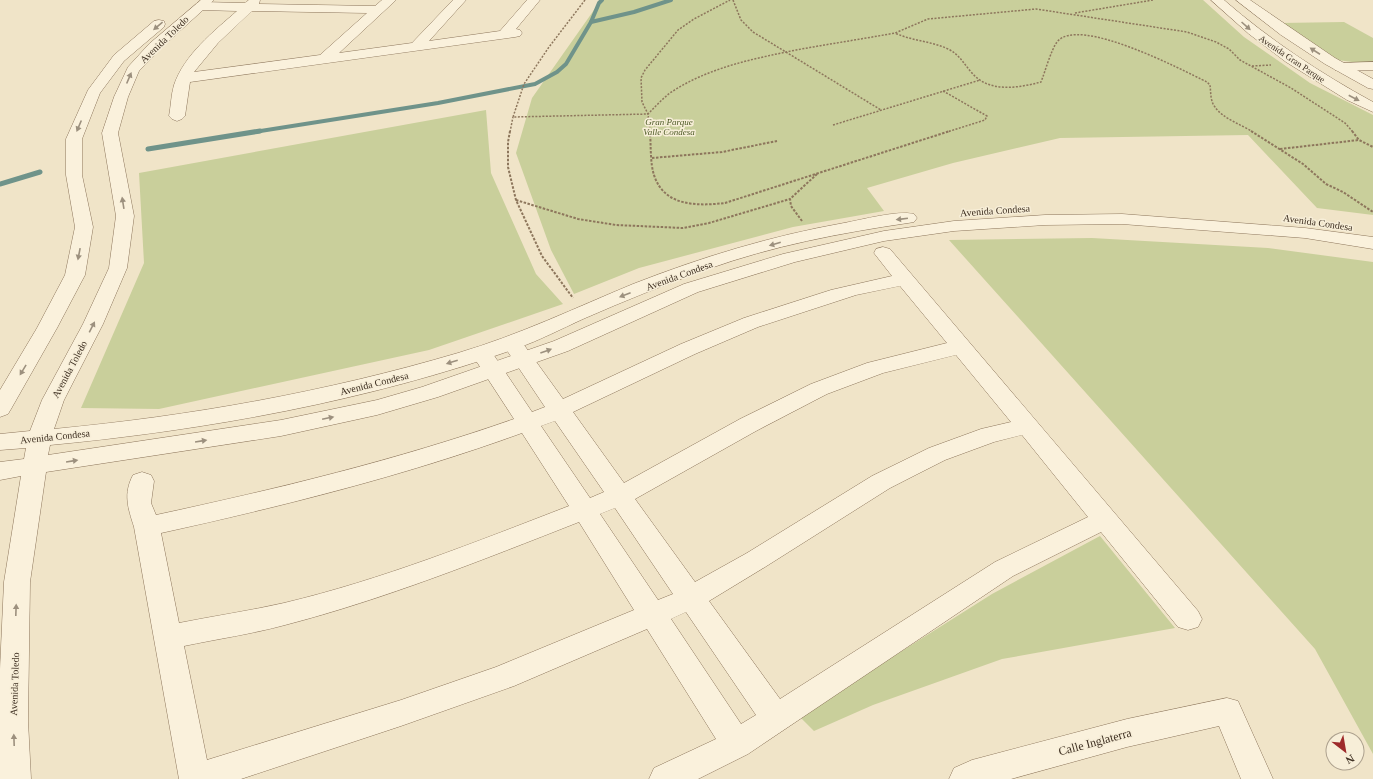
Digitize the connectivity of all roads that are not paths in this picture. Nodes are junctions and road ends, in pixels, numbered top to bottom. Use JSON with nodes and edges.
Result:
{"nodes":[{"id":1,"x":390,"y":0,"type":"edge"},
{"id":2,"x":460,"y":0,"type":"edge"},
{"id":3,"x":534,"y":0,"type":"edge"},
{"id":4,"x":1217,"y":0,"type":"edge"},
{"id":5,"x":1242,"y":0,"type":"edge"},
{"id":6,"x":193,"y":6,"type":"edge"},
{"id":7,"x":248,"y":8,"type":"edge"},
{"id":8,"x":378,"y":10,"type":"junction"},
{"id":9,"x":417,"y":46,"type":"junction"},
{"id":10,"x":324,"y":59,"type":"junction"},
{"id":11,"x":1373,"y":66,"type":"edge"},
{"id":12,"x":1340,"y":67,"type":"junction"},
{"id":13,"x":184,"y":78,"type":"junction"},
{"id":14,"x":1369,"y":81,"type":"edge"},
{"id":15,"x":1373,"y":108,"type":"edge"},
{"id":16,"x":177,"y":116,"type":"dead end"},
{"id":17,"x":1373,"y":230,"type":"edge"},
{"id":18,"x":1373,"y":243,"type":"edge"},
{"id":19,"x":883,"y":253,"type":"dead end"},
{"id":20,"x":905,"y":280,"type":"junction"},
{"id":21,"x":961,"y":347,"type":"junction"},
{"id":22,"x":518,"y":351,"type":"junction"},
{"id":23,"x":482,"y":352,"type":"junction"},
{"id":24,"x":493,"y":371,"type":"junction"},
{"id":25,"x":0,"y":409,"type":"edge"},
{"id":26,"x":559,"y":409,"type":"junction"},
{"id":27,"x":528,"y":423,"type":"junction"},
{"id":28,"x":1027,"y":426,"type":"junction"},
{"id":29,"x":39,"y":438,"type":"junction"},
{"id":30,"x":0,"y":442,"type":"edge"},
{"id":31,"x":34,"y":467,"type":"junction"},
{"id":32,"x":0,"y":472,"type":"edge"},
{"id":33,"x":142,"y":481,"type":"dead end"},
{"id":34,"x":620,"y":496,"type":"junction"},
{"id":35,"x":584,"y":510,"type":"junction"},
{"id":36,"x":1106,"y":520,"type":"junction"},
{"id":37,"x":147,"y":527,"type":"junction"},
{"id":38,"x":691,"y":598,"type":"junction"},
{"id":39,"x":653,"y":614,"type":"junction"},
{"id":40,"x":1188,"y":619,"type":"dead end"},
{"id":41,"x":168,"y":637,"type":"junction"},
{"id":42,"x":776,"y":718,"type":"junction"},
{"id":43,"x":737,"y":744,"type":"junction"},
{"id":44,"x":15,"y":779,"type":"edge"},
{"id":45,"x":195,"y":779,"type":"edge"},
{"id":46,"x":665,"y":779,"type":"edge"},
{"id":47,"x":965,"y":779,"type":"edge"},
{"id":48,"x":1257,"y":779,"type":"edge"}],
"edges":[{"from":1,"to":8,"type":"street"},
{"from":2,"to":9,"type":"street"},
{"from":3,"to":9,"type":"street"},
{"from":4,"to":15,"type":"street","name":"Avenida Gran Parque","one_way":true},
{"from":12,"to":5,"type":"street","name":"Avenida Gran Parque","one_way":true},
{"from":6,"to":7,"type":"street"},
{"from":6,"to":25,"type":"street","name":"Avenida Toledo","one_way":true},
{"from":29,"to":6,"type":"street","name":"Avenida Toledo","one_way":true},
{"from":7,"to":8,"type":"street"},
{"from":7,"to":13,"type":"street"},
{"from":8,"to":10,"type":"street"},
{"from":9,"to":10,"type":"street"},
{"from":10,"to":13,"type":"street"},
{"from":11,"to":12,"type":"street"},
{"from":12,"to":14,"type":"street","name":"Avenida Gran Parque"},
{"from":13,"to":16,"type":"street"},
{"from":17,"to":22,"type":"street","name":"Avenida Condesa","one_way":true},
{"from":22,"to":18,"type":"street","name":"Avenida Condesa","one_way":true},
{"from":19,"to":20,"type":"street"},
{"from":20,"to":21,"type":"street"},
{"from":20,"to":26,"type":"street"},
{"from":21,"to":28,"type":"street"},
{"from":21,"to":34,"type":"street"},
{"from":22,"to":23,"type":"street","name":"Avenida Condesa"},
{"from":22,"to":24,"type":"street","name":"Avenida Condesa"},
{"from":22,"to":26,"type":"street"},
{"from":23,"to":24,"type":"street"},
{"from":23,"to":29,"type":"street","name":"Avenida Condesa","one_way":true},
{"from":24,"to":27,"type":"street"},
{"from":31,"to":24,"type":"street","name":"Avenida Condesa","one_way":true},
{"from":26,"to":27,"type":"street"},
{"from":26,"to":34,"type":"street"},
{"from":27,"to":35,"type":"street"},
{"from":27,"to":37,"type":"street"},
{"from":28,"to":36,"type":"street"},
{"from":28,"to":38,"type":"street"},
{"from":29,"to":30,"type":"street","name":"Avenida Condesa"},
{"from":29,"to":31,"type":"street","name":"Avenida Toledo"},
{"from":31,"to":32,"type":"street","name":"Avenida Condesa"},
{"from":44,"to":31,"type":"street","name":"Avenida Toledo","one_way":true},
{"from":33,"to":37,"type":"street"},
{"from":34,"to":35,"type":"street"},
{"from":34,"to":38,"type":"street"},
{"from":35,"to":39,"type":"street"},
{"from":35,"to":41,"type":"street"},
{"from":36,"to":40,"type":"street"},
{"from":36,"to":42,"type":"street"},
{"from":37,"to":41,"type":"street"},
{"from":38,"to":39,"type":"street"},
{"from":38,"to":42,"type":"street"},
{"from":39,"to":43,"type":"street"},
{"from":39,"to":45,"type":"street"},
{"from":41,"to":45,"type":"street"},
{"from":42,"to":43,"type":"street"},
{"from":43,"to":46,"type":"street"},
{"from":47,"to":48,"type":"street","name":"Calle Inglaterra"}]}
